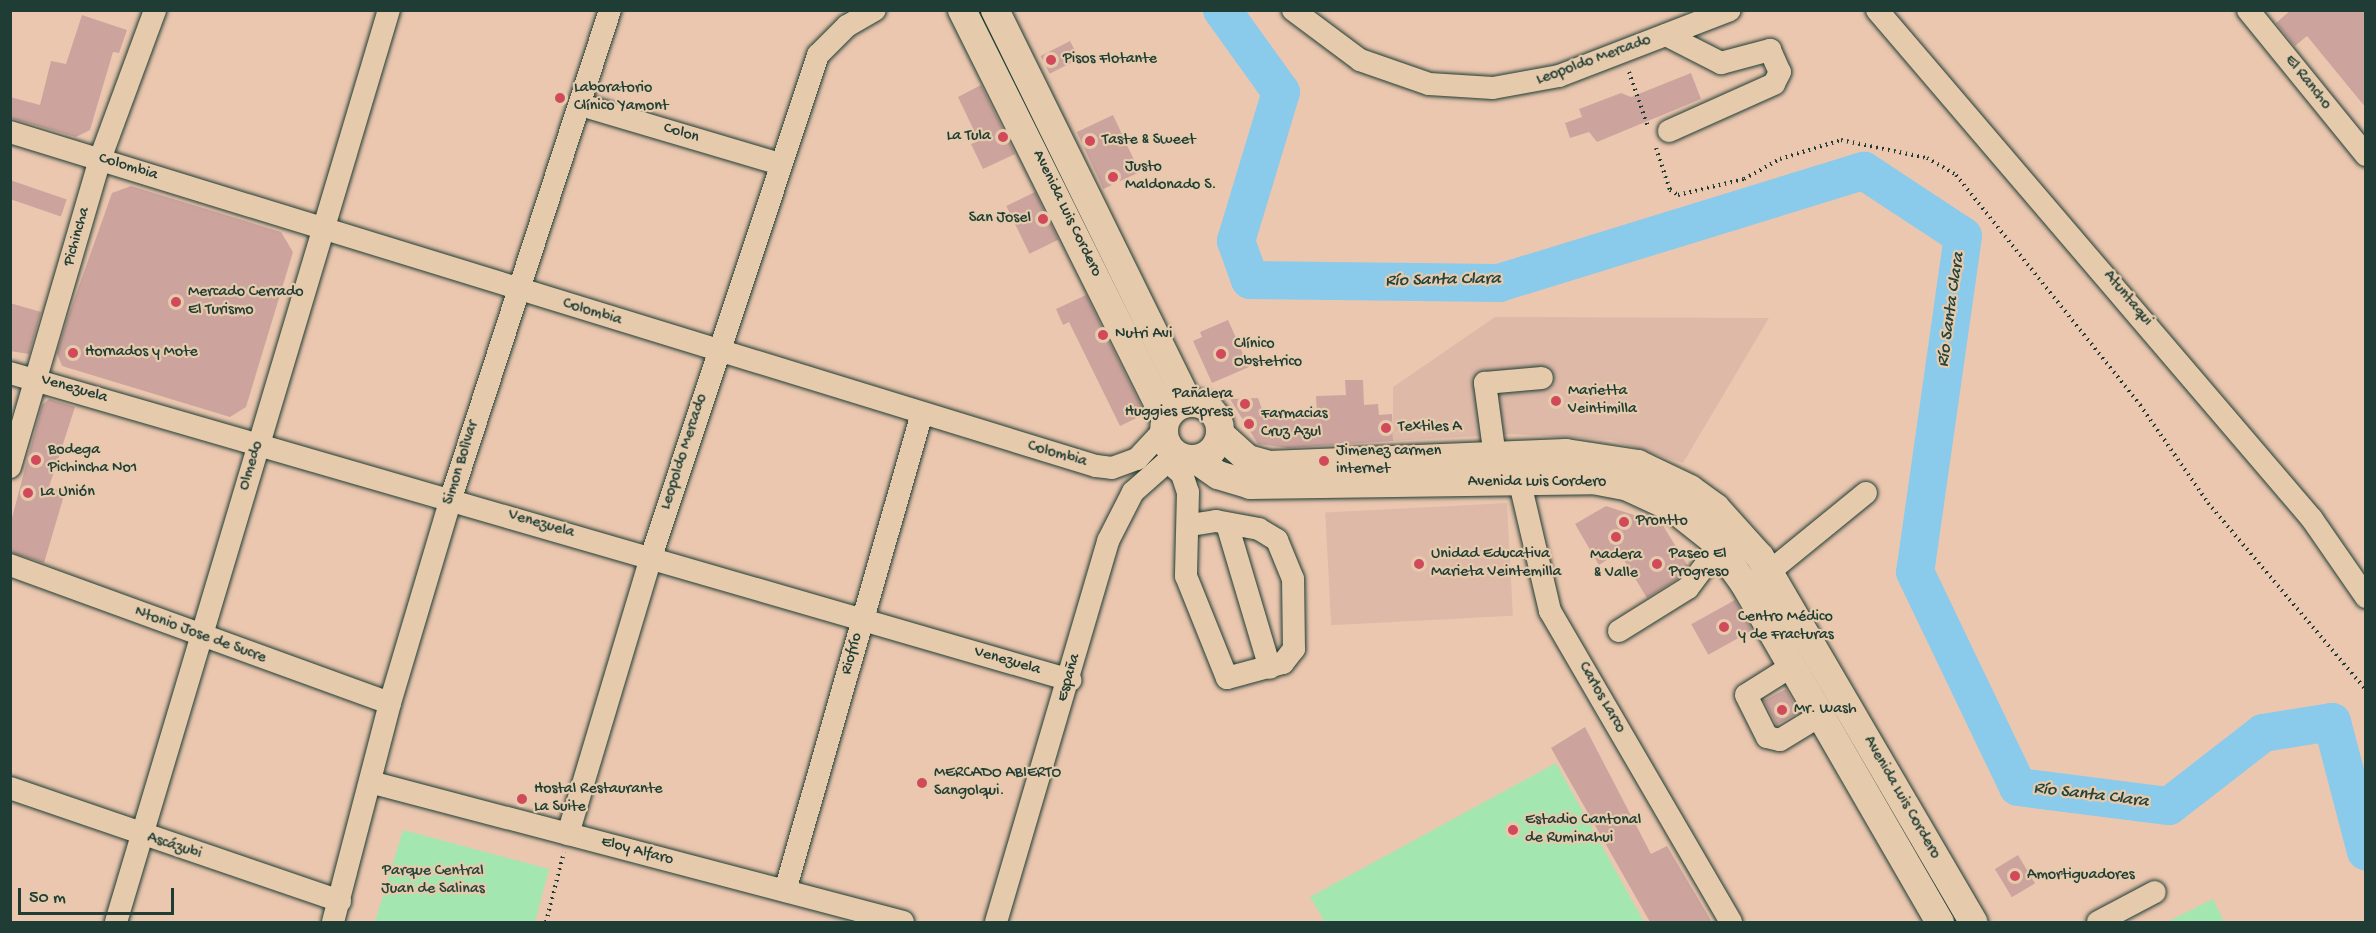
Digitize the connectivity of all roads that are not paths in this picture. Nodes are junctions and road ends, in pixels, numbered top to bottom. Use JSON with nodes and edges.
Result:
{"nodes":[{"id":1,"x":155,"y":10,"type":"edge"},
{"id":2,"x":388,"y":10,"type":"edge"},
{"id":3,"x":610,"y":10,"type":"edge"},
{"id":4,"x":875,"y":10,"type":"edge"},
{"id":5,"x":995,"y":10,"type":"edge"},
{"id":6,"x":1293,"y":10,"type":"edge"},
{"id":7,"x":1730,"y":10,"type":"edge"},
{"id":8,"x":1877,"y":10,"type":"edge"},
{"id":9,"x":2248,"y":10,"type":"edge"},
{"id":10,"x":972,"y":13,"type":"edge"},
{"id":11,"x":1666,"y":35,"type":"junction"},
{"id":12,"x":581,"y":105,"type":"junction"},
{"id":13,"x":1669,"y":131,"type":"dead end"},
{"id":14,"x":10,"y":132,"type":"edge"},
{"id":15,"x":2366,"y":155,"type":"edge"},
{"id":16,"x":100,"y":159,"type":"junction"},
{"id":17,"x":780,"y":164,"type":"junction"},
{"id":18,"x":323,"y":229,"type":"junction"},
{"id":19,"x":515,"y":289,"type":"junction"},
{"id":20,"x":718,"y":352,"type":"junction"},
{"id":21,"x":10,"y":373,"type":"edge"},
{"id":22,"x":1542,"y":378,"type":"dead end"},
{"id":23,"x":37,"y":380,"type":"junction"},
{"id":24,"x":921,"y":416,"type":"junction"},
{"id":25,"x":1221,"y":434,"type":"junction"},
{"id":26,"x":1176,"y":438,"type":"junction"},
{"id":27,"x":259,"y":442,"type":"junction"},
{"id":28,"x":1510,"y":465,"type":"junction"},
{"id":29,"x":10,"y":467,"type":"edge"},
{"id":30,"x":1866,"y":493,"type":"dead end"},
{"id":31,"x":451,"y":498,"type":"junction"},
{"id":32,"x":1227,"y":524,"type":"junction"},
{"id":33,"x":1191,"y":525,"type":"junction"},
{"id":34,"x":1718,"y":548,"type":"junction"},
{"id":35,"x":651,"y":557,"type":"junction"},
{"id":36,"x":10,"y":565,"type":"edge"},
{"id":37,"x":1769,"y":572,"type":"junction"},
{"id":38,"x":2366,"y":597,"type":"edge"},
{"id":39,"x":863,"y":619,"type":"junction"},
{"id":40,"x":1619,"y":631,"type":"dead end"},
{"id":41,"x":201,"y":637,"type":"junction"},
{"id":42,"x":1792,"y":666,"type":"junction"},
{"id":43,"x":1270,"y":668,"type":"junction"},
{"id":44,"x":1070,"y":680,"type":"junction"},
{"id":45,"x":390,"y":703,"type":"junction"},
{"id":46,"x":1821,"y":715,"type":"junction"},
{"id":47,"x":370,"y":782,"type":"junction"},
{"id":48,"x":10,"y":788,"type":"edge"},
{"id":49,"x":568,"y":834,"type":"junction"},
{"id":50,"x":141,"y":836,"type":"junction"},
{"id":51,"x":785,"y":891,"type":"junction"},
{"id":52,"x":2155,"y":892,"type":"dead end"},
{"id":53,"x":337,"y":912,"type":"edge"},
{"id":54,"x":116,"y":922,"type":"edge"},
{"id":55,"x":903,"y":922,"type":"edge"},
{"id":56,"x":996,"y":922,"type":"edge"},
{"id":57,"x":1731,"y":922,"type":"edge"},
{"id":58,"x":1940,"y":922,"type":"edge"},
{"id":59,"x":1973,"y":922,"type":"edge"},
{"id":60,"x":2098,"y":922,"type":"edge"}],
"edges":[{"from":1,"to":16,"type":"street","name":"Pichincha"},
{"from":2,"to":18,"type":"street","name":"Olmedo"},
{"from":3,"to":12,"type":"street","name":"Simon Bolìvar"},
{"from":4,"to":17,"type":"street","name":"Leopoldo Mercado"},
{"from":5,"to":26,"type":"main road","name":"Avenida Luis Cordero"},
{"from":6,"to":11,"type":"street","name":"Leopoldo Mercado"},
{"from":7,"to":11,"type":"street","name":"Leopoldo Mercado"},
{"from":8,"to":38,"type":"street","name":"Atuntaqui"},
{"from":9,"to":15,"type":"street","name":"El Rancho"},
{"from":10,"to":26,"type":"main road","name":"Avenida Luis Cordero"},
{"from":11,"to":13,"type":"street"},
{"from":12,"to":17,"type":"street","name":"Colon"},
{"from":12,"to":19,"type":"street","name":"Simon Bolìvar"},
{"from":14,"to":16,"type":"street","name":"Colombia"},
{"from":16,"to":18,"type":"street","name":"Colombia"},
{"from":16,"to":23,"type":"street","name":"Pichincha"},
{"from":17,"to":20,"type":"street","name":"Leopoldo Mercado"},
{"from":18,"to":19,"type":"street","name":"Colombia"},
{"from":18,"to":27,"type":"street","name":"Olmedo"},
{"from":19,"to":20,"type":"street","name":"Colombia"},
{"from":19,"to":31,"type":"street","name":"Simon Bolìvar"},
{"from":20,"to":24,"type":"street","name":"Colombia"},
{"from":20,"to":35,"type":"street","name":"Leopoldo Mercado"},
{"from":21,"to":23,"type":"street","name":"Venezuela"},
{"from":22,"to":28,"type":"street","name":"Carlos Larco"},
{"from":23,"to":27,"type":"street","name":"Venezuela"},
{"from":23,"to":29,"type":"street","name":"Pichincha"},
{"from":24,"to":26,"type":"street","name":"Colombia"},
{"from":24,"to":39,"type":"street","name":"Riofrío"},
{"from":25,"to":26,"type":"main road"},
{"from":25,"to":26,"type":"main road"},
{"from":25,"to":28,"type":"main road","name":"Avenida Luis Cordero"},
{"from":26,"to":28,"type":"main road","name":"Avenida Luis Cordero"},
{"from":26,"to":33,"type":"street"},
{"from":26,"to":44,"type":"street","name":"España"},
{"from":27,"to":31,"type":"street","name":"Venezuela"},
{"from":27,"to":41,"type":"street","name":"Olmedo"},
{"from":28,"to":34,"type":"main road","name":"Avenida Luis Cordero"},
{"from":28,"to":37,"type":"main road","name":"Avenida Luis Cordero"},
{"from":28,"to":57,"type":"street","name":"Carlos Larco"},
{"from":30,"to":37,"type":"street"},
{"from":31,"to":35,"type":"street","name":"Venezuela"},
{"from":31,"to":45,"type":"street","name":"Simon Bolìvar"},
{"from":32,"to":33,"type":"street"},
{"from":32,"to":43,"type":"street"},
{"from":32,"to":43,"type":"street"},
{"from":33,"to":43,"type":"street"},
{"from":34,"to":40,"type":"street"},
{"from":34,"to":42,"type":"main road","name":"Avenida Luis Cordero"},
{"from":35,"to":39,"type":"street","name":"Venezuela"},
{"from":35,"to":49,"type":"street","name":"Leopoldo Mercado"},
{"from":36,"to":41,"type":"street","name":"Ntonio Jose de Sucre"},
{"from":37,"to":59,"type":"main road","name":"Avenida Luis Cordero"},
{"from":39,"to":44,"type":"street","name":"Venezuela"},
{"from":39,"to":51,"type":"street","name":"Riofrío"},
{"from":41,"to":45,"type":"street","name":"Ntonio Jose de Sucre"},
{"from":41,"to":50,"type":"street","name":"Olmedo"},
{"from":42,"to":46,"type":"main road","name":"Avenida Luis Cordero"},
{"from":42,"to":46,"type":"street"},
{"from":44,"to":56,"type":"street","name":"España"},
{"from":45,"to":47,"type":"street","name":"Simon Bolìvar"},
{"from":46,"to":58,"type":"main road","name":"Avenida Luis Cordero"},
{"from":47,"to":49,"type":"street","name":"Eloy Alfaro"},
{"from":47,"to":53,"type":"street","name":"Simon Bolìvar"},
{"from":48,"to":50,"type":"street","name":"Ascázubi"},
{"from":49,"to":51,"type":"street","name":"Eloy Alfaro"},
{"from":50,"to":53,"type":"street","name":"Ascázubi"},
{"from":50,"to":54,"type":"street","name":"Olmedo"},
{"from":51,"to":55,"type":"street","name":"Eloy Alfaro"},
{"from":52,"to":60,"type":"street"}]}
